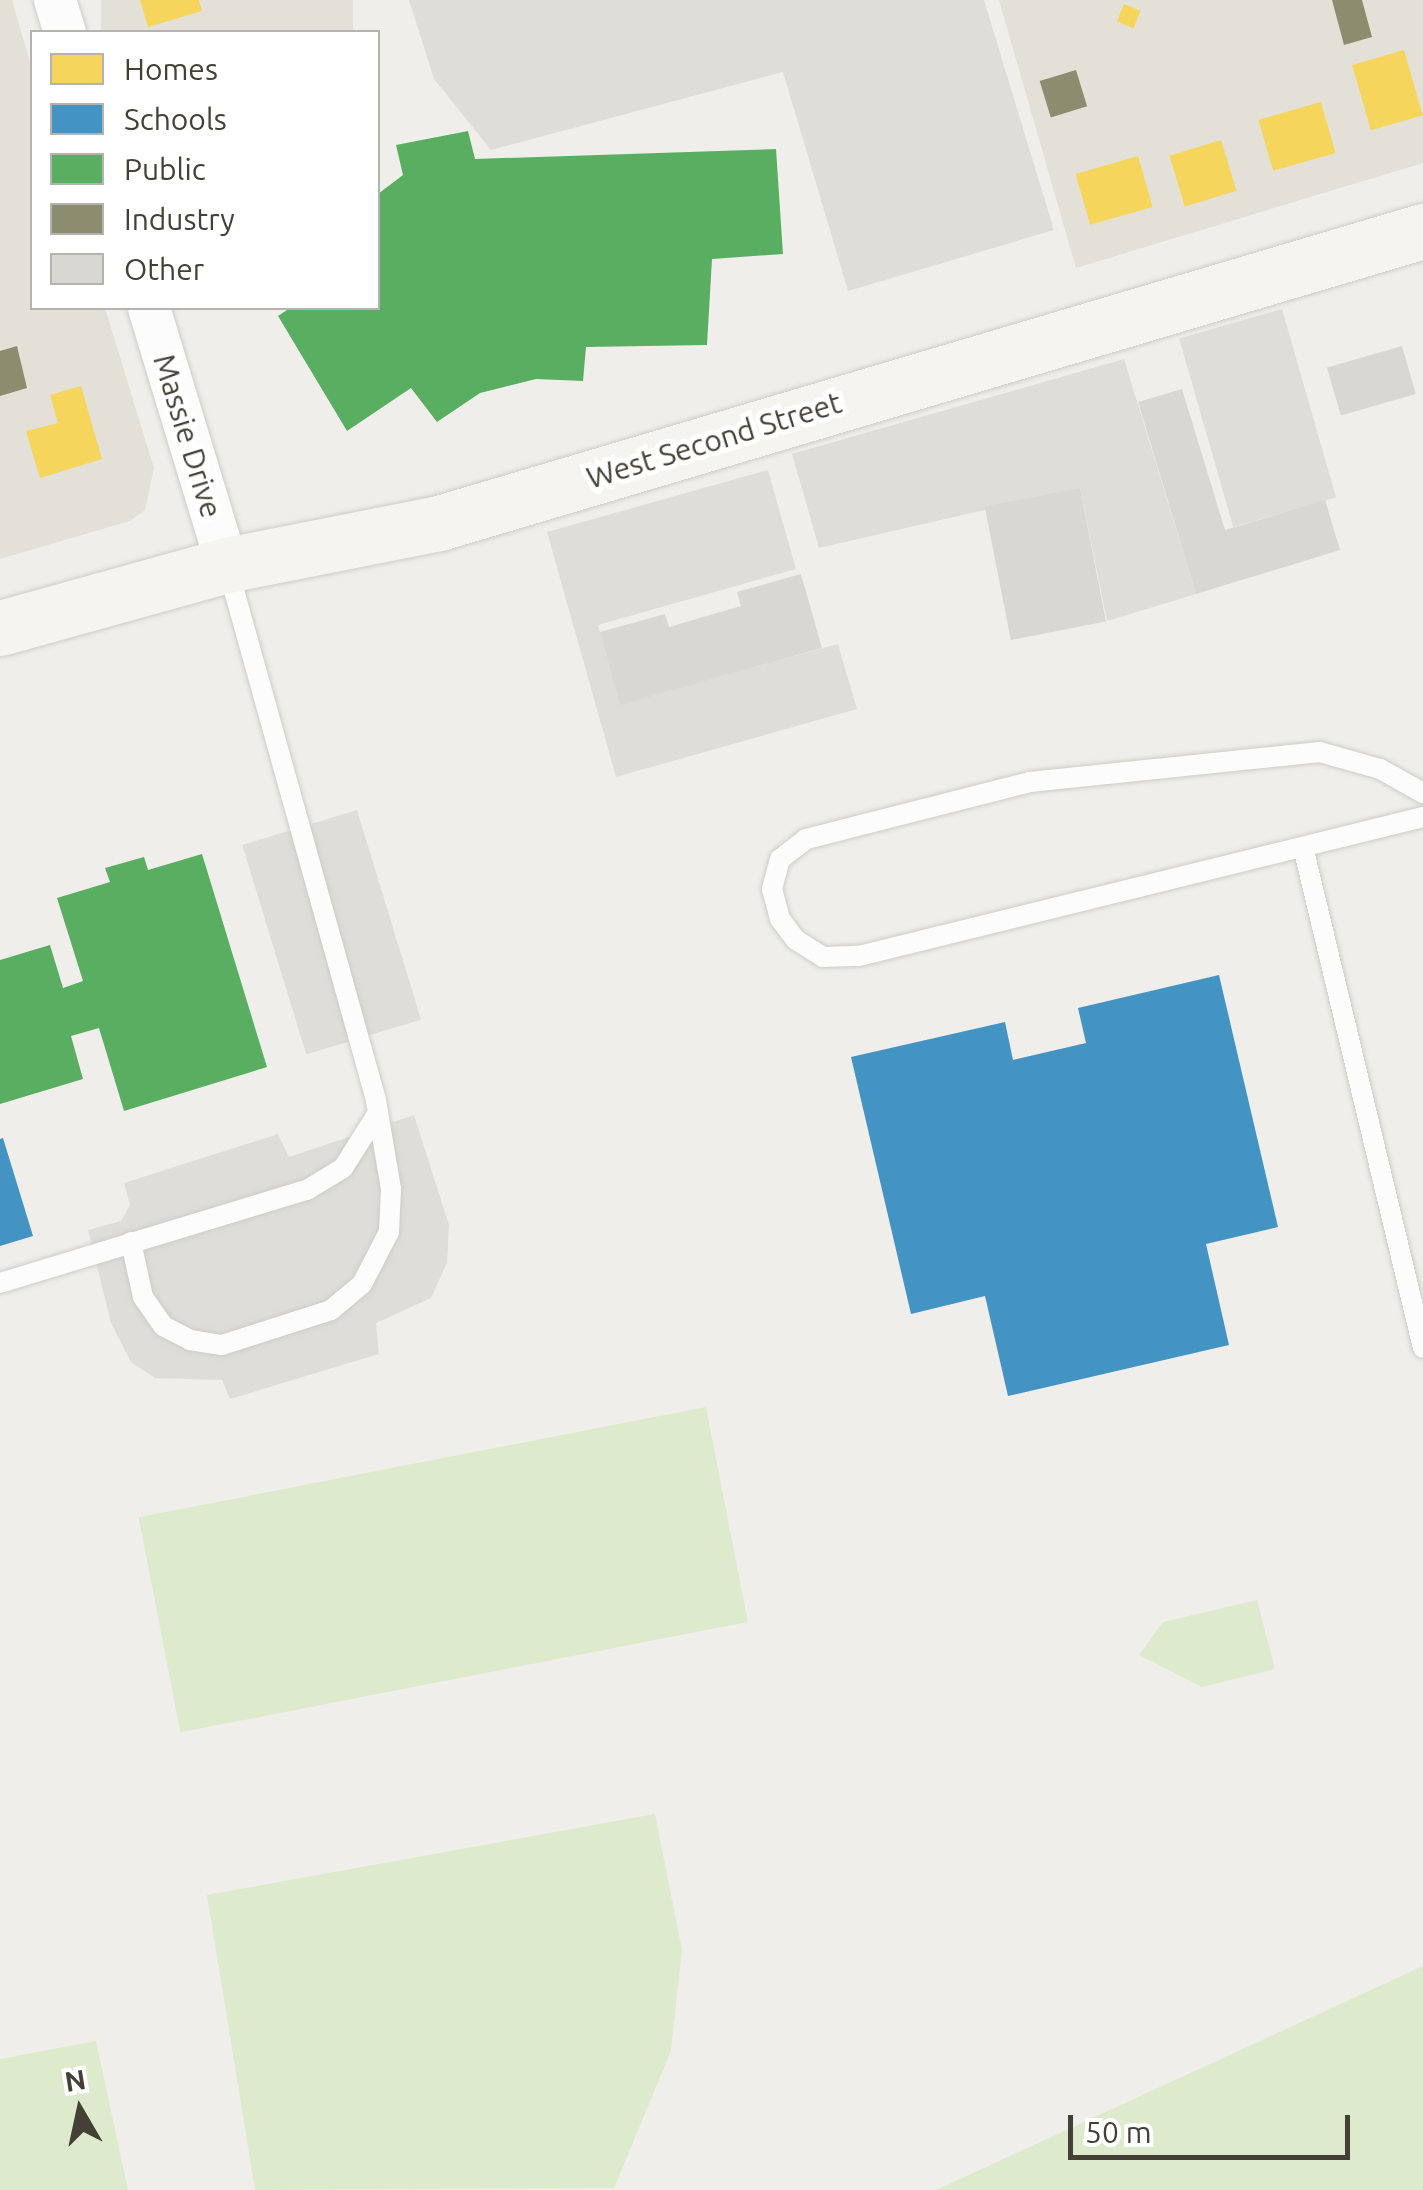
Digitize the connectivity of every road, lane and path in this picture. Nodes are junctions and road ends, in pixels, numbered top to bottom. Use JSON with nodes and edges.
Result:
{"nodes":[{"id":1,"x":56,"y":0,"type":"edge"},
{"id":2,"x":64,"y":30,"type":"edge"},
{"id":3,"x":1423,"y":231,"type":"edge"},
{"id":4,"x":149,"y":310,"type":"edge"},
{"id":5,"x":227,"y":565,"type":"junction"},
{"id":6,"x":0,"y":628,"type":"edge"},
{"id":7,"x":1423,"y":793,"type":"edge"},
{"id":8,"x":1423,"y":817,"type":"edge"},
{"id":9,"x":1303,"y":846,"type":"junction"},
{"id":10,"x":376,"y":1116,"type":"junction"},
{"id":11,"x":131,"y":1242,"type":"junction"},
{"id":12,"x":0,"y":1283,"type":"edge"},
{"id":13,"x":1423,"y":1348,"type":"edge"}],
"edges":[{"from":1,"to":2,"type":"street"},
{"from":3,"to":5,"type":"main road","name":"West Second Street"},
{"from":4,"to":5,"type":"street","name":"Massie Drive"},
{"from":5,"to":6,"type":"main road","name":"West Second Street"},
{"from":5,"to":10,"type":"lane"},
{"from":7,"to":9,"type":"lane"},
{"from":8,"to":9,"type":"lane"},
{"from":9,"to":13,"type":"lane"},
{"from":10,"to":11,"type":"lane"},
{"from":10,"to":11,"type":"lane"},
{"from":11,"to":12,"type":"lane"}]}
